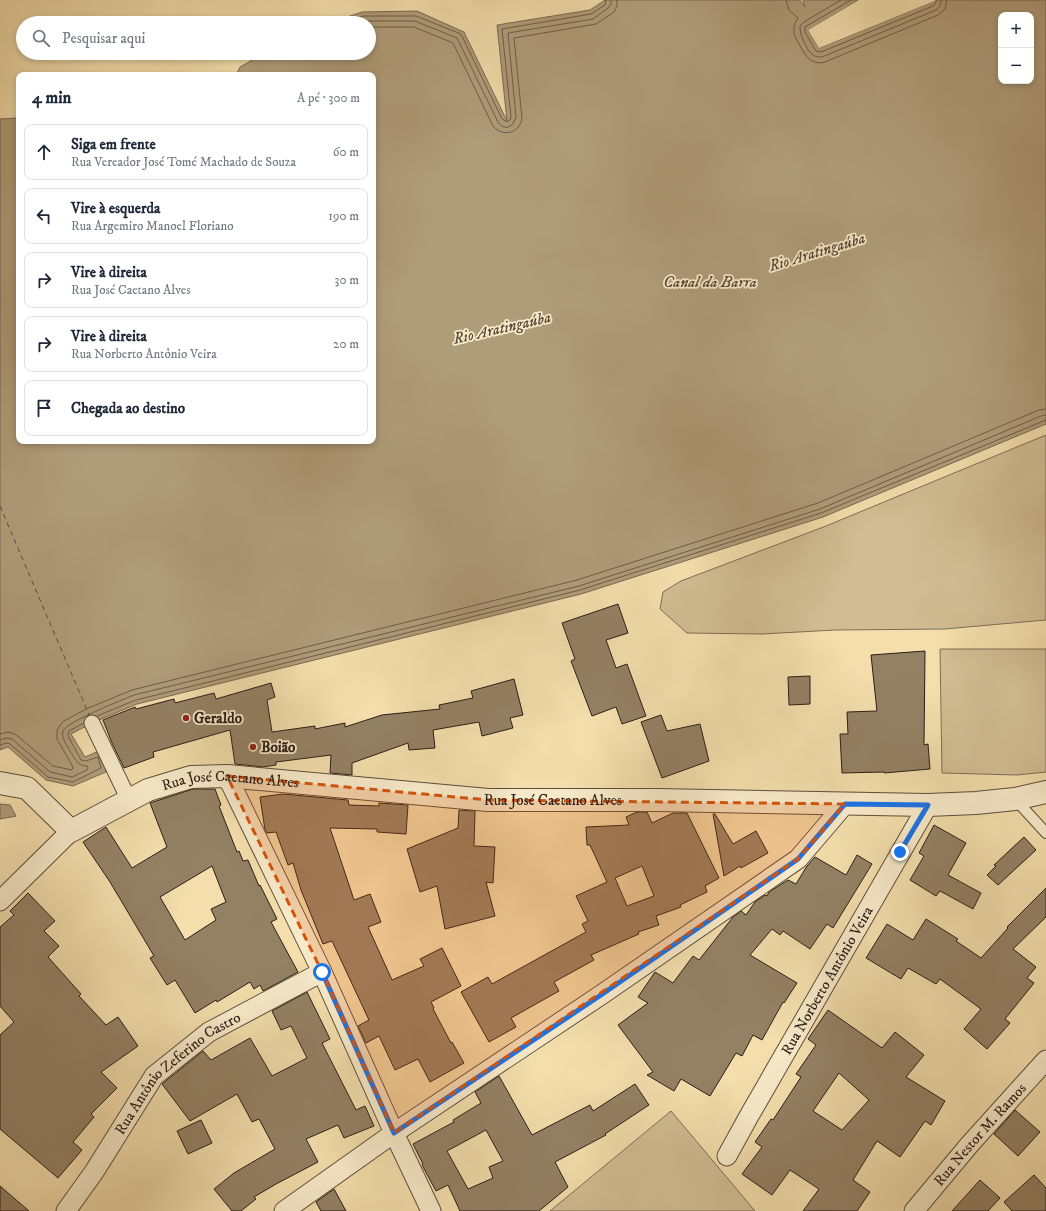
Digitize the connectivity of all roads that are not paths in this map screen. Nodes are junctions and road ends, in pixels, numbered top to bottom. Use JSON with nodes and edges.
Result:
{"nodes":[{"id":1,"x":92,"y":723,"type":"dead end"},
{"id":2,"x":227,"y":776,"type":"junction"},
{"id":3,"x":0,"y":783,"type":"edge"},
{"id":4,"x":1046,"y":792,"type":"edge"},
{"id":5,"x":1015,"y":799,"type":"junction"},
{"id":6,"x":129,"y":800,"type":"junction"},
{"id":7,"x":845,"y":804,"type":"junction"},
{"id":8,"x":928,"y":805,"type":"junction"},
{"id":9,"x":71,"y":830,"type":"junction"},
{"id":10,"x":1046,"y":833,"type":"edge"},
{"id":11,"x":0,"y":901,"type":"edge"},
{"id":12,"x":322,"y":972,"type":"junction"},
{"id":13,"x":1046,"y":1060,"type":"edge"},
{"id":14,"x":394,"y":1133,"type":"junction"},
{"id":15,"x":727,"y":1156,"type":"dead end"},
{"id":16,"x":66,"y":1211,"type":"edge"},
{"id":17,"x":284,"y":1211,"type":"edge"},
{"id":18,"x":431,"y":1211,"type":"edge"},
{"id":19,"x":914,"y":1211,"type":"edge"}],
"edges":[{"from":1,"to":6,"type":"street"},
{"from":2,"to":6,"type":"street","name":"Rua José Caetano Alves"},
{"from":2,"to":7,"type":"street","name":"Rua José Caetano Alves"},
{"from":2,"to":12,"type":"street"},
{"from":3,"to":9,"type":"street"},
{"from":4,"to":5,"type":"street","name":"Rua José Caetano Alves"},
{"from":5,"to":8,"type":"street","name":"Rua José Caetano Alves"},
{"from":5,"to":10,"type":"lane"},
{"from":6,"to":9,"type":"street","name":"Rua José Caetano Alves"},
{"from":7,"to":8,"type":"street","name":"Rua José Caetano Alves"},
{"from":7,"to":14,"type":"street"},
{"from":8,"to":15,"type":"street","name":"Rua Norberto Antônio Veira"},
{"from":9,"to":11,"type":"street"},
{"from":12,"to":14,"type":"street"},
{"from":12,"to":16,"type":"street","name":"Rua Antônio Zeferino Castro"},
{"from":13,"to":19,"type":"street","name":"Rua Nestor M. Ramos"},
{"from":14,"to":17,"type":"street"},
{"from":14,"to":18,"type":"street"}]}
